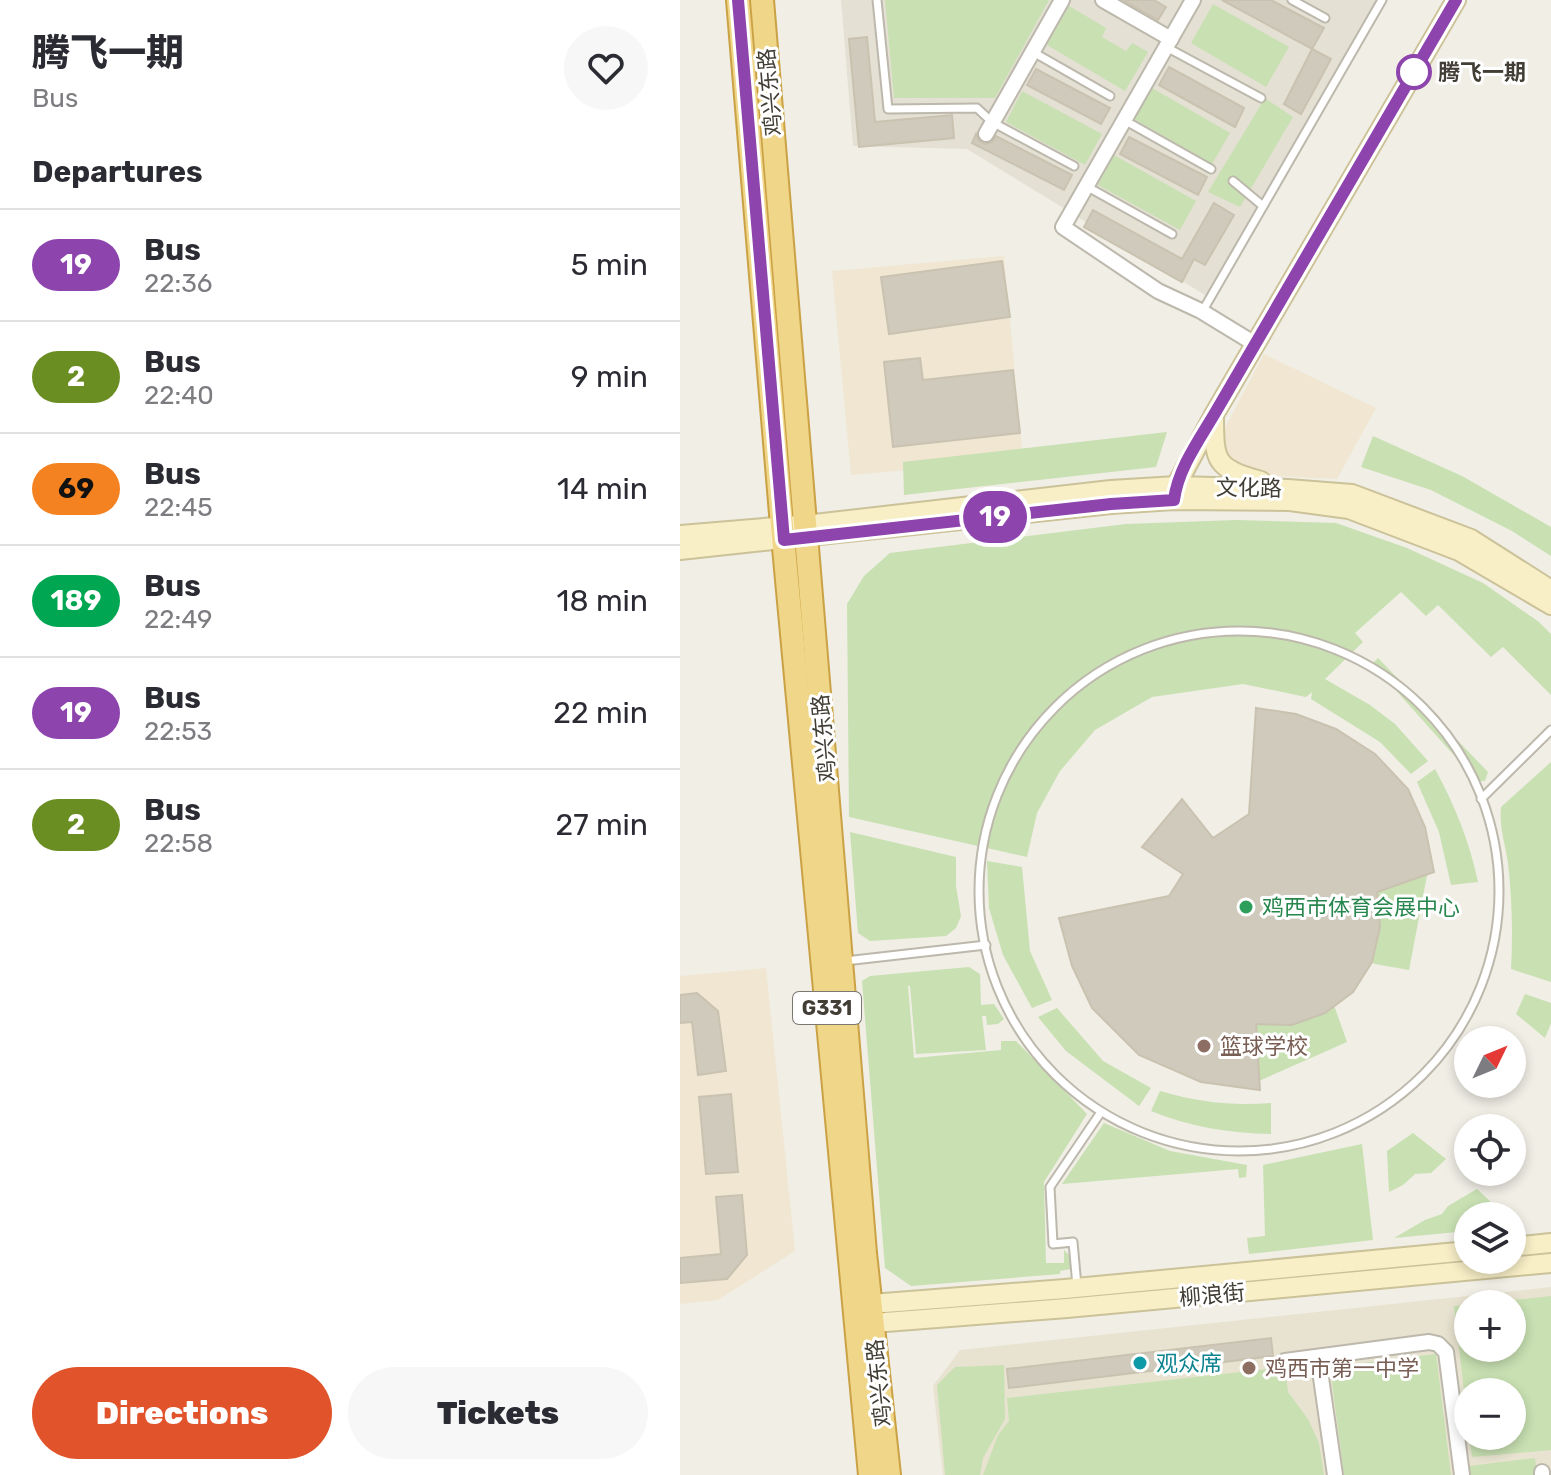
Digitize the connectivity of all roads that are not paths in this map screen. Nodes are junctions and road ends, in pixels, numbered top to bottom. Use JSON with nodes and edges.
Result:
{"nodes":[{"id":1,"x":738,"y":0,"type":"edge"},
{"id":2,"x":762,"y":0,"type":"edge"},
{"id":3,"x":877,"y":0,"type":"edge"},
{"id":4,"x":1062,"y":0,"type":"edge"},
{"id":5,"x":1103,"y":0,"type":"edge"},
{"id":6,"x":1193,"y":0,"type":"edge"},
{"id":7,"x":1292,"y":0,"type":"edge"},
{"id":8,"x":1382,"y":0,"type":"edge"},
{"id":9,"x":1456,"y":0,"type":"edge"},
{"id":10,"x":1325,"y":18,"type":"dead end"},
{"id":11,"x":1168,"y":43,"type":"junction"},
{"id":12,"x":1033,"y":52,"type":"junction"},
{"id":13,"x":1110,"y":96,"type":"dead end"},
{"id":14,"x":1261,"y":98,"type":"dead end"},
{"id":15,"x":1124,"y":120,"type":"junction"},
{"id":16,"x":989,"y":128,"type":"junction"},
{"id":17,"x":1074,"y":166,"type":"dead end"},
{"id":18,"x":1211,"y":169,"type":"dead end"},
{"id":19,"x":1233,"y":181,"type":"dead end"},
{"id":20,"x":1086,"y":186,"type":"junction"},
{"id":21,"x":1263,"y":206,"type":"junction"},
{"id":22,"x":1172,"y":234,"type":"dead end"},
{"id":23,"x":1202,"y":312,"type":"junction"},
{"id":24,"x":1255,"y":344,"type":"junction"},
{"id":25,"x":1215,"y":413,"type":"junction"},
{"id":26,"x":1176,"y":486,"type":"junction"},
{"id":27,"x":1288,"y":489,"type":"junction"},
{"id":28,"x":807,"y":531,"type":"junction"},
{"id":29,"x":783,"y":533,"type":"junction"},
{"id":30,"x":680,"y":535,"type":"edge"},
{"id":31,"x":680,"y":550,"type":"edge"},
{"id":32,"x":1551,"y":590,"type":"edge"},
{"id":33,"x":1551,"y":605,"type":"edge"},
{"id":34,"x":1551,"y":730,"type":"edge"},
{"id":35,"x":1481,"y":799,"type":"junction"},
{"id":36,"x":986,"y":945,"type":"junction"},
{"id":37,"x":842,"y":962,"type":"junction"},
{"id":38,"x":1101,"y":1112,"type":"junction"},
{"id":39,"x":1551,"y":1243,"type":"edge"},
{"id":40,"x":1526,"y":1246,"type":"edge"},
{"id":41,"x":1454,"y":1252,"type":"edge"},
{"id":42,"x":1551,"y":1263,"type":"edge"},
{"id":43,"x":1077,"y":1288,"type":"junction"},
{"id":44,"x":866,"y":1313,"type":"junction"},
{"id":45,"x":1318,"y":1357,"type":"junction"},
{"id":46,"x":1285,"y":1361,"type":"dead end"},
{"id":47,"x":870,"y":1475,"type":"edge"},
{"id":48,"x":889,"y":1475,"type":"edge"},
{"id":49,"x":1335,"y":1475,"type":"edge"},
{"id":50,"x":1462,"y":1475,"type":"edge"}],
"edges":[{"from":1,"to":29,"type":"highway","name":"鸡兴东路","number":"G331"},
{"from":2,"to":28,"type":"highway","name":"鸡兴东路","number":"G331"},
{"from":3,"to":16,"type":"lane"},
{"from":4,"to":12,"type":"street"},
{"from":5,"to":11,"type":"street"},
{"from":6,"to":11,"type":"street"},
{"from":7,"to":10,"type":"lane"},
{"from":8,"to":21,"type":"lane"},
{"from":9,"to":24,"type":"main road"},
{"from":11,"to":14,"type":"lane"},
{"from":11,"to":15,"type":"street"},
{"from":12,"to":13,"type":"lane"},
{"from":12,"to":16,"type":"street"},
{"from":15,"to":18,"type":"lane"},
{"from":15,"to":20,"type":"street"},
{"from":16,"to":17,"type":"lane"},
{"from":19,"to":21,"type":"lane"},
{"from":20,"to":22,"type":"lane"},
{"from":20,"to":23,"type":"street"},
{"from":21,"to":23,"type":"lane"},
{"from":23,"to":24,"type":"street"},
{"from":24,"to":25,"type":"main road"},
{"from":25,"to":26,"type":"main road"},
{"from":25,"to":27,"type":"main road"},
{"from":26,"to":27,"type":"main road","name":"文化路"},
{"from":26,"to":28,"type":"main road","name":"文化路"},
{"from":27,"to":32,"type":"main road","name":"文化路"},
{"from":28,"to":29,"type":"main road","name":"文化路"},
{"from":28,"to":33,"type":"main road","name":"文化路"},
{"from":28,"to":37,"type":"highway","name":"鸡兴东路","number":"G331"},
{"from":29,"to":30,"type":"main road"},
{"from":29,"to":31,"type":"main road"},
{"from":29,"to":44,"type":"highway","name":"鸡兴东路","number":"G331"},
{"from":34,"to":35,"type":"lane"},
{"from":35,"to":36,"type":"lane"},
{"from":35,"to":38,"type":"lane"},
{"from":36,"to":37,"type":"lane"},
{"from":36,"to":38,"type":"lane"},
{"from":37,"to":44,"type":"highway","name":"鸡兴东路","number":"G331"},
{"from":38,"to":43,"type":"lane"},
{"from":39,"to":40,"type":"main road"},
{"from":41,"to":43,"type":"main road","name":"柳浪街"},
{"from":42,"to":44,"type":"main road","name":"柳浪街"},
{"from":43,"to":44,"type":"main road","name":"柳浪街"},
{"from":44,"to":47,"type":"highway","name":"鸡兴东路","number":"G331"},
{"from":44,"to":48,"type":"highway","name":"鸡兴东路","number":"G331"},
{"from":45,"to":46,"type":"street"},
{"from":45,"to":49,"type":"street"},
{"from":45,"to":50,"type":"street"}]}
